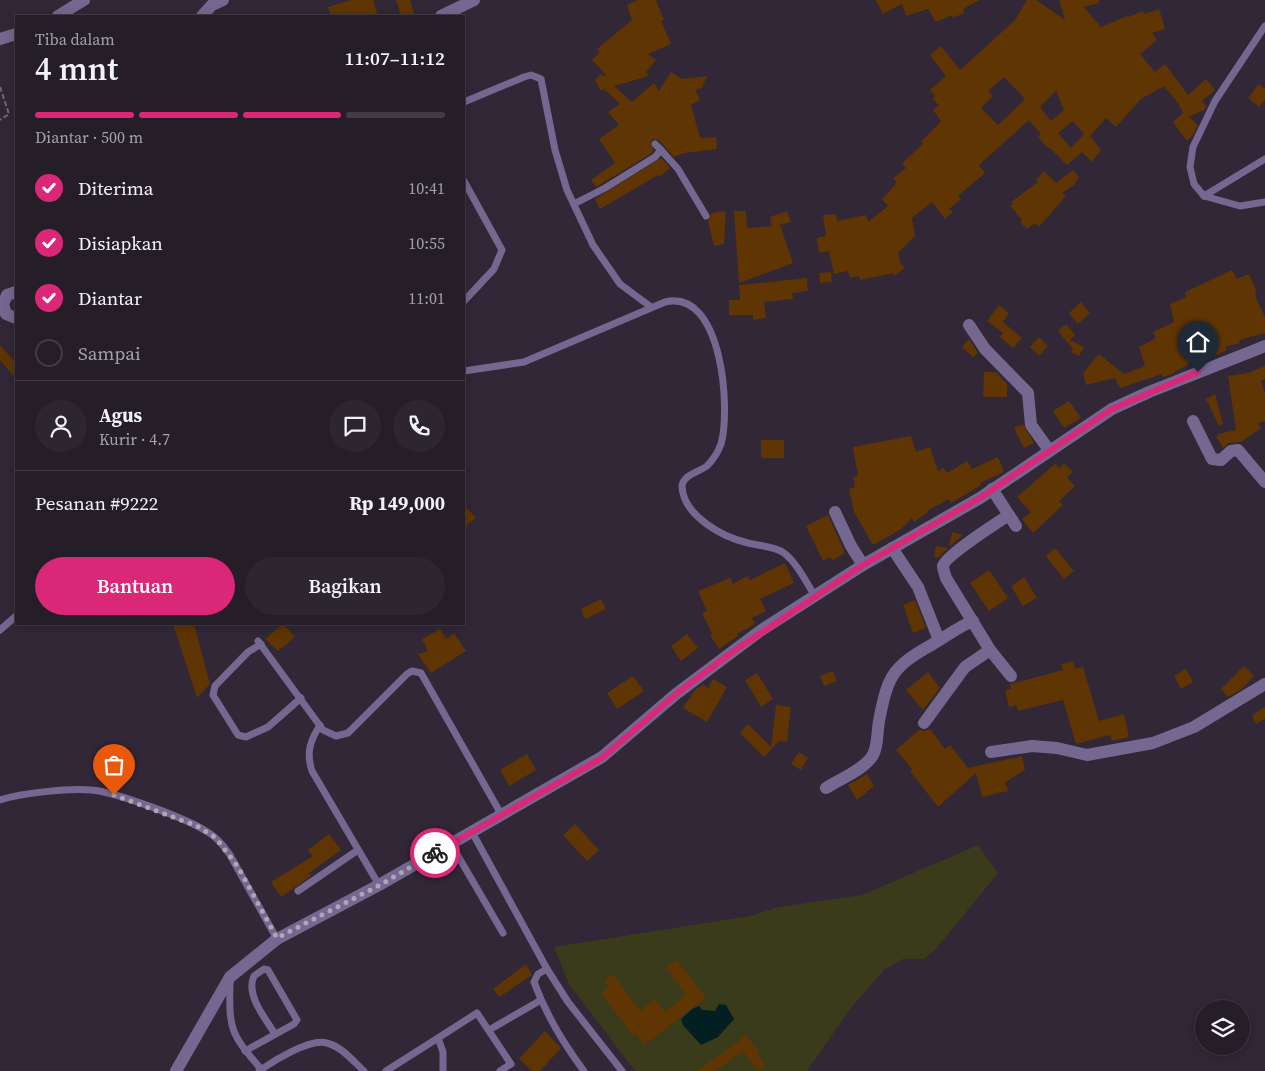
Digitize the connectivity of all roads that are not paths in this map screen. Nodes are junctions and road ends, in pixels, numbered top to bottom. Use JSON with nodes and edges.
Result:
{"nodes":[{"id":1,"x":84,"y":0,"type":"edge"},
{"id":2,"x":223,"y":0,"type":"edge"},
{"id":3,"x":474,"y":0,"type":"edge"},
{"id":4,"x":60,"y":15,"type":"edge"},
{"id":5,"x":203,"y":15,"type":"edge"},
{"id":6,"x":443,"y":15,"type":"edge"},
{"id":7,"x":1265,"y":26,"type":"edge"},
{"id":8,"x":15,"y":34,"type":"edge"},
{"id":9,"x":0,"y":39,"type":"edge"},
{"id":10,"x":465,"y":102,"type":"edge"},
{"id":11,"x":655,"y":144,"type":"dead end"},
{"id":12,"x":661,"y":150,"type":"junction"},
{"id":13,"x":1265,"y":159,"type":"edge"},
{"id":14,"x":465,"y":183,"type":"edge"},
{"id":15,"x":1204,"y":196,"type":"junction"},
{"id":16,"x":1265,"y":202,"type":"edge"},
{"id":17,"x":574,"y":204,"type":"junction"},
{"id":18,"x":706,"y":216,"type":"dead end"},
{"id":19,"x":15,"y":292,"type":"edge"},
{"id":20,"x":465,"y":300,"type":"edge"},
{"id":21,"x":651,"y":307,"type":"junction"},
{"id":22,"x":8,"y":317,"type":"edge"},
{"id":23,"x":970,"y":325,"type":"dead end"},
{"id":24,"x":1265,"y":346,"type":"edge"},
{"id":25,"x":465,"y":372,"type":"edge"},
{"id":26,"x":1193,"y":421,"type":"dead end"},
{"id":27,"x":1049,"y":450,"type":"junction"},
{"id":28,"x":1265,"y":482,"type":"edge"},
{"id":29,"x":992,"y":490,"type":"junction"},
{"id":30,"x":835,"y":512,"type":"dead end"},
{"id":31,"x":1009,"y":515,"type":"junction"},
{"id":32,"x":1016,"y":526,"type":"dead end"},
{"id":33,"x":892,"y":548,"type":"junction"},
{"id":34,"x":863,"y":565,"type":"junction"},
{"id":35,"x":815,"y":596,"type":"junction"},
{"id":36,"x":15,"y":617,"type":"edge"},
{"id":37,"x":973,"y":621,"type":"junction"},
{"id":38,"x":0,"y":630,"type":"edge"},
{"id":39,"x":939,"y":640,"type":"junction"},
{"id":40,"x":990,"y":650,"type":"junction"},
{"id":41,"x":1012,"y":676,"type":"dead end"},
{"id":42,"x":1265,"y":684,"type":"edge"},
{"id":43,"x":301,"y":698,"type":"junction"},
{"id":44,"x":924,"y":723,"type":"dead end"},
{"id":45,"x":320,"y":725,"type":"junction"},
{"id":46,"x":991,"y":752,"type":"dead end"},
{"id":47,"x":826,"y":788,"type":"dead end"},
{"id":48,"x":0,"y":800,"type":"edge"},
{"id":49,"x":501,"y":814,"type":"junction"},
{"id":50,"x":472,"y":832,"type":"junction"},
{"id":51,"x":451,"y":844,"type":"junction"},
{"id":52,"x":358,"y":850,"type":"junction"},
{"id":53,"x":380,"y":885,"type":"junction"},
{"id":54,"x":298,"y":891,"type":"dead end"},
{"id":55,"x":503,"y":933,"type":"dead end"},
{"id":56,"x":277,"y":938,"type":"junction"},
{"id":57,"x":547,"y":969,"type":"junction"},
{"id":58,"x":230,"y":978,"type":"junction"},
{"id":59,"x":540,"y":1000,"type":"junction"},
{"id":60,"x":489,"y":1030,"type":"junction"},
{"id":61,"x":275,"y":1034,"type":"junction"},
{"id":62,"x":438,"y":1038,"type":"junction"},
{"id":63,"x":245,"y":1051,"type":"junction"},
{"id":64,"x":260,"y":1070,"type":"edge"},
{"id":65,"x":176,"y":1071,"type":"edge"},
{"id":66,"x":364,"y":1071,"type":"edge"},
{"id":67,"x":386,"y":1071,"type":"edge"},
{"id":68,"x":443,"y":1071,"type":"edge"},
{"id":69,"x":500,"y":1071,"type":"edge"},
{"id":70,"x":584,"y":1071,"type":"edge"},
{"id":71,"x":622,"y":1071,"type":"edge"}],
"edges":[{"from":1,"to":4,"type":"street"},
{"from":2,"to":5,"type":"street"},
{"from":3,"to":6,"type":"street"},
{"from":7,"to":15,"type":"lane"},
{"from":8,"to":9,"type":"street"},
{"from":10,"to":17,"type":"lane"},
{"from":11,"to":12,"type":"lane"},
{"from":12,"to":17,"type":"lane"},
{"from":12,"to":18,"type":"lane"},
{"from":13,"to":15,"type":"lane"},
{"from":14,"to":20,"type":"lane"},
{"from":15,"to":16,"type":"lane"},
{"from":17,"to":21,"type":"lane"},
{"from":19,"to":22,"type":"street"},
{"from":21,"to":25,"type":"lane"},
{"from":21,"to":35,"type":"lane"},
{"from":23,"to":27,"type":"street"},
{"from":24,"to":27,"type":"street"},
{"from":26,"to":28,"type":"street"},
{"from":27,"to":29,"type":"street"},
{"from":29,"to":31,"type":"street"},
{"from":29,"to":33,"type":"street"},
{"from":30,"to":34,"type":"street"},
{"from":31,"to":32,"type":"street"},
{"from":31,"to":37,"type":"street"},
{"from":33,"to":34,"type":"street"},
{"from":33,"to":39,"type":"street"},
{"from":34,"to":35,"type":"street"},
{"from":35,"to":49,"type":"street"},
{"from":36,"to":38,"type":"lane"},
{"from":37,"to":39,"type":"street"},
{"from":37,"to":40,"type":"street"},
{"from":39,"to":47,"type":"street"},
{"from":40,"to":41,"type":"street"},
{"from":40,"to":44,"type":"street"},
{"from":42,"to":46,"type":"street"},
{"from":43,"to":43,"type":"lane"},
{"from":43,"to":45,"type":"lane"},
{"from":45,"to":49,"type":"lane"},
{"from":45,"to":52,"type":"lane"},
{"from":48,"to":56,"type":"lane"},
{"from":49,"to":50,"type":"street"},
{"from":50,"to":51,"type":"street"},
{"from":50,"to":57,"type":"lane"},
{"from":51,"to":53,"type":"street"},
{"from":51,"to":55,"type":"lane"},
{"from":52,"to":53,"type":"lane"},
{"from":52,"to":54,"type":"lane"},
{"from":53,"to":56,"type":"street"},
{"from":56,"to":58,"type":"street"},
{"from":57,"to":59,"type":"lane"},
{"from":57,"to":71,"type":"lane"},
{"from":58,"to":63,"type":"lane"},
{"from":58,"to":65,"type":"street"},
{"from":59,"to":60,"type":"lane"},
{"from":59,"to":70,"type":"lane"},
{"from":60,"to":62,"type":"lane"},
{"from":60,"to":69,"type":"lane"},
{"from":61,"to":61,"type":"lane"},
{"from":61,"to":63,"type":"lane"},
{"from":62,"to":67,"type":"lane"},
{"from":62,"to":68,"type":"lane"},
{"from":63,"to":64,"type":"lane"},
{"from":64,"to":66,"type":"lane"}]}
